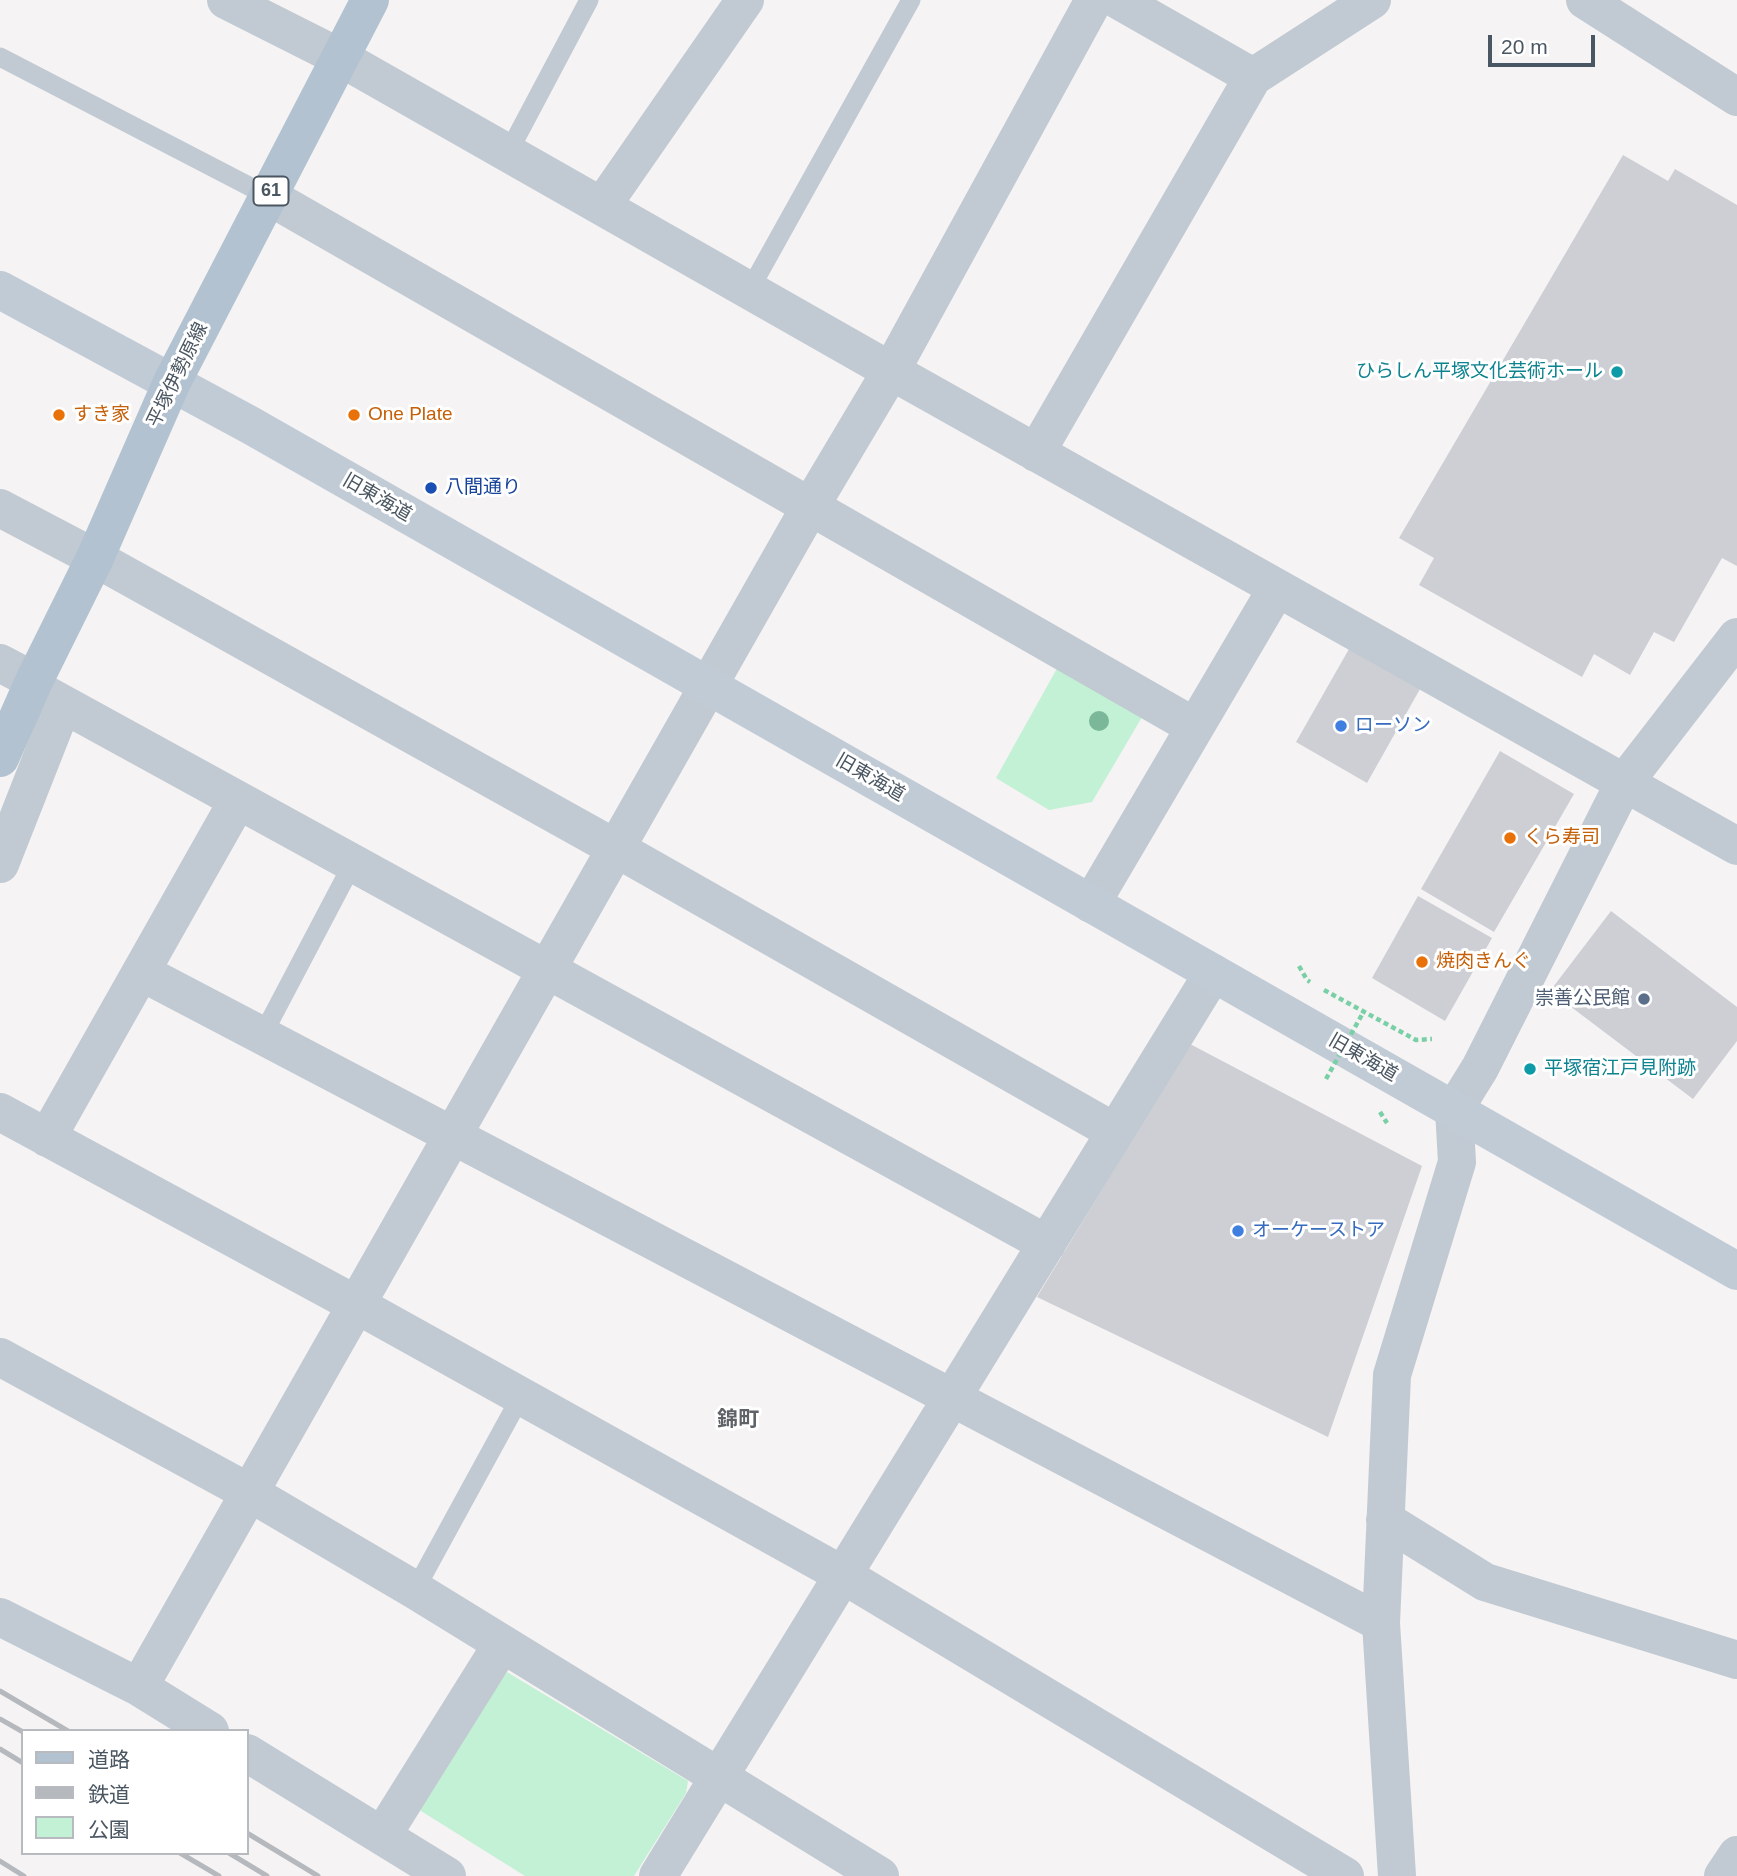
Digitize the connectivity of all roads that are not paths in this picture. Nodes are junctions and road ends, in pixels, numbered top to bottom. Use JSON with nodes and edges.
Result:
{"nodes":[{"id":1,"x":226,"y":0,"type":"edge"},
{"id":2,"x":370,"y":0,"type":"edge"},
{"id":3,"x":589,"y":0,"type":"edge"},
{"id":4,"x":745,"y":0,"type":"edge"},
{"id":5,"x":911,"y":0,"type":"edge"},
{"id":6,"x":1094,"y":0,"type":"edge"},
{"id":7,"x":1118,"y":0,"type":"edge"},
{"id":8,"x":1372,"y":0,"type":"edge"},
{"id":9,"x":1585,"y":0,"type":"edge"},
{"id":10,"x":0,"y":57,"type":"edge"},
{"id":11,"x":339,"y":57,"type":"junction"},
{"id":12,"x":1253,"y":77,"type":"junction"},
{"id":13,"x":1737,"y":97,"type":"edge"},
{"id":14,"x":508,"y":153,"type":"junction"},
{"id":15,"x":268,"y":196,"type":"junction"},
{"id":16,"x":602,"y":206,"type":"junction"},
{"id":17,"x":0,"y":290,"type":"edge"},
{"id":18,"x":749,"y":291,"type":"junction"},
{"id":19,"x":891,"y":371,"type":"junction"},
{"id":20,"x":172,"y":382,"type":"junction"},
{"id":21,"x":1036,"y":453,"type":"junction"},
{"id":22,"x":810,"y":507,"type":"junction"},
{"id":23,"x":0,"y":508,"type":"edge"},
{"id":24,"x":95,"y":558,"type":"junction"},
{"id":25,"x":1277,"y":588,"type":"junction"},
{"id":26,"x":1737,"y":637,"type":"edge"},
{"id":27,"x":23,"y":680,"type":"edge"},
{"id":28,"x":709,"y":687,"type":"junction"},
{"id":29,"x":1195,"y":727,"type":"junction"},
{"id":30,"x":0,"y":758,"type":"edge"},
{"id":31,"x":1624,"y":783,"type":"junction"},
{"id":32,"x":238,"y":800,"type":"junction"},
{"id":33,"x":1737,"y":846,"type":"edge"},
{"id":34,"x":617,"y":849,"type":"junction"},
{"id":35,"x":353,"y":863,"type":"junction"},
{"id":36,"x":0,"y":864,"type":"edge"},
{"id":37,"x":1091,"y":904,"type":"junction"},
{"id":38,"x":547,"y":970,"type":"junction"},
{"id":39,"x":141,"y":972,"type":"junction"},
{"id":40,"x":1213,"y":973,"type":"junction"},
{"id":41,"x":262,"y":1036,"type":"junction"},
{"id":42,"x":1454,"y":1110,"type":"junction"},
{"id":43,"x":0,"y":1112,"type":"edge"},
{"id":44,"x":1115,"y":1132,"type":"junction"},
{"id":45,"x":453,"y":1136,"type":"junction"},
{"id":46,"x":47,"y":1138,"type":"junction"},
{"id":47,"x":1047,"y":1244,"type":"junction"},
{"id":48,"x":1737,"y":1271,"type":"edge"},
{"id":49,"x":357,"y":1305,"type":"junction"},
{"id":50,"x":0,"y":1357,"type":"edge"},
{"id":51,"x":521,"y":1396,"type":"junction"},
{"id":52,"x":952,"y":1398,"type":"junction"},
{"id":53,"x":250,"y":1493,"type":"junction"},
{"id":54,"x":1385,"y":1520,"type":"junction"},
{"id":55,"x":843,"y":1575,"type":"junction"},
{"id":56,"x":415,"y":1590,"type":"junction"},
{"id":57,"x":0,"y":1617,"type":"edge"},
{"id":58,"x":1381,"y":1623,"type":"junction"},
{"id":59,"x":502,"y":1644,"type":"junction"},
{"id":60,"x":1737,"y":1660,"type":"edge"},
{"id":61,"x":139,"y":1688,"type":"junction"},
{"id":62,"x":208,"y":1729,"type":"edge"},
{"id":63,"x":248,"y":1754,"type":"edge"},
{"id":64,"x":719,"y":1778,"type":"junction"},
{"id":65,"x":383,"y":1836,"type":"junction"},
{"id":66,"x":1737,"y":1855,"type":"edge"},
{"id":67,"x":447,"y":1876,"type":"edge"},
{"id":68,"x":658,"y":1876,"type":"edge"},
{"id":69,"x":880,"y":1876,"type":"edge"},
{"id":70,"x":1345,"y":1876,"type":"edge"},
{"id":71,"x":1397,"y":1876,"type":"edge"},
{"id":72,"x":1723,"y":1876,"type":"edge"}],
"edges":[{"from":1,"to":11,"type":"street"},
{"from":2,"to":11,"type":"main road","name":"平塚伊勢原線","number":"61"},
{"from":3,"to":14,"type":"lane"},
{"from":4,"to":16,"type":"street"},
{"from":5,"to":18,"type":"lane"},
{"from":6,"to":19,"type":"street"},
{"from":7,"to":12,"type":"street"},
{"from":8,"to":12,"type":"street"},
{"from":9,"to":13,"type":"street"},
{"from":10,"to":15,"type":"lane"},
{"from":11,"to":14,"type":"street"},
{"from":11,"to":15,"type":"main road","name":"平塚伊勢原線","number":"61"},
{"from":12,"to":21,"type":"street"},
{"from":14,"to":16,"type":"street"},
{"from":15,"to":20,"type":"main road","name":"平塚伊勢原線","number":"61"},
{"from":15,"to":22,"type":"street"},
{"from":16,"to":18,"type":"street"},
{"from":17,"to":20,"type":"street","name":"旧東海道"},
{"from":18,"to":19,"type":"street"},
{"from":19,"to":21,"type":"street"},
{"from":19,"to":22,"type":"street"},
{"from":20,"to":24,"type":"main road","name":"平塚伊勢原線","number":"61"},
{"from":20,"to":28,"type":"street","name":"旧東海道"},
{"from":21,"to":25,"type":"street"},
{"from":22,"to":28,"type":"street"},
{"from":22,"to":29,"type":"street"},
{"from":23,"to":24,"type":"street"},
{"from":24,"to":27,"type":"main road","name":"平塚伊勢原線","number":"61"},
{"from":24,"to":34,"type":"street"},
{"from":25,"to":29,"type":"street"},
{"from":25,"to":31,"type":"street"},
{"from":26,"to":31,"type":"street"},
{"from":27,"to":30,"type":"main road","name":"平塚伊勢原線","number":"61"},
{"from":27,"to":32,"type":"street"},
{"from":27,"to":36,"type":"street"},
{"from":28,"to":34,"type":"street"},
{"from":28,"to":37,"type":"street","name":"旧東海道"},
{"from":29,"to":37,"type":"street"},
{"from":31,"to":33,"type":"street"},
{"from":31,"to":42,"type":"street"},
{"from":32,"to":35,"type":"street"},
{"from":32,"to":39,"type":"street"},
{"from":34,"to":38,"type":"street"},
{"from":34,"to":44,"type":"street"},
{"from":35,"to":38,"type":"street"},
{"from":35,"to":41,"type":"lane"},
{"from":37,"to":40,"type":"street","name":"旧東海道"},
{"from":38,"to":45,"type":"street"},
{"from":38,"to":47,"type":"street"},
{"from":39,"to":41,"type":"street"},
{"from":39,"to":46,"type":"street"},
{"from":40,"to":42,"type":"street","name":"旧東海道"},
{"from":40,"to":44,"type":"street"},
{"from":41,"to":45,"type":"street"},
{"from":42,"to":48,"type":"street","name":"旧東海道"},
{"from":42,"to":54,"type":"street"},
{"from":43,"to":46,"type":"street"},
{"from":44,"to":47,"type":"street"},
{"from":45,"to":49,"type":"street"},
{"from":45,"to":52,"type":"street"},
{"from":46,"to":49,"type":"street"},
{"from":47,"to":52,"type":"street"},
{"from":49,"to":51,"type":"street"},
{"from":49,"to":53,"type":"street"},
{"from":50,"to":53,"type":"street"},
{"from":51,"to":55,"type":"street"},
{"from":51,"to":56,"type":"lane"},
{"from":52,"to":55,"type":"street"},
{"from":52,"to":58,"type":"street"},
{"from":53,"to":56,"type":"street"},
{"from":53,"to":61,"type":"street"},
{"from":54,"to":58,"type":"street"},
{"from":54,"to":60,"type":"street"},
{"from":55,"to":64,"type":"street"},
{"from":55,"to":70,"type":"street"},
{"from":56,"to":59,"type":"street"},
{"from":57,"to":61,"type":"street"},
{"from":58,"to":71,"type":"street"},
{"from":59,"to":64,"type":"street"},
{"from":59,"to":65,"type":"street"},
{"from":61,"to":62,"type":"street"},
{"from":63,"to":65,"type":"street"},
{"from":64,"to":68,"type":"street"},
{"from":64,"to":69,"type":"street"},
{"from":65,"to":67,"type":"street"},
{"from":66,"to":72,"type":"street"}]}
